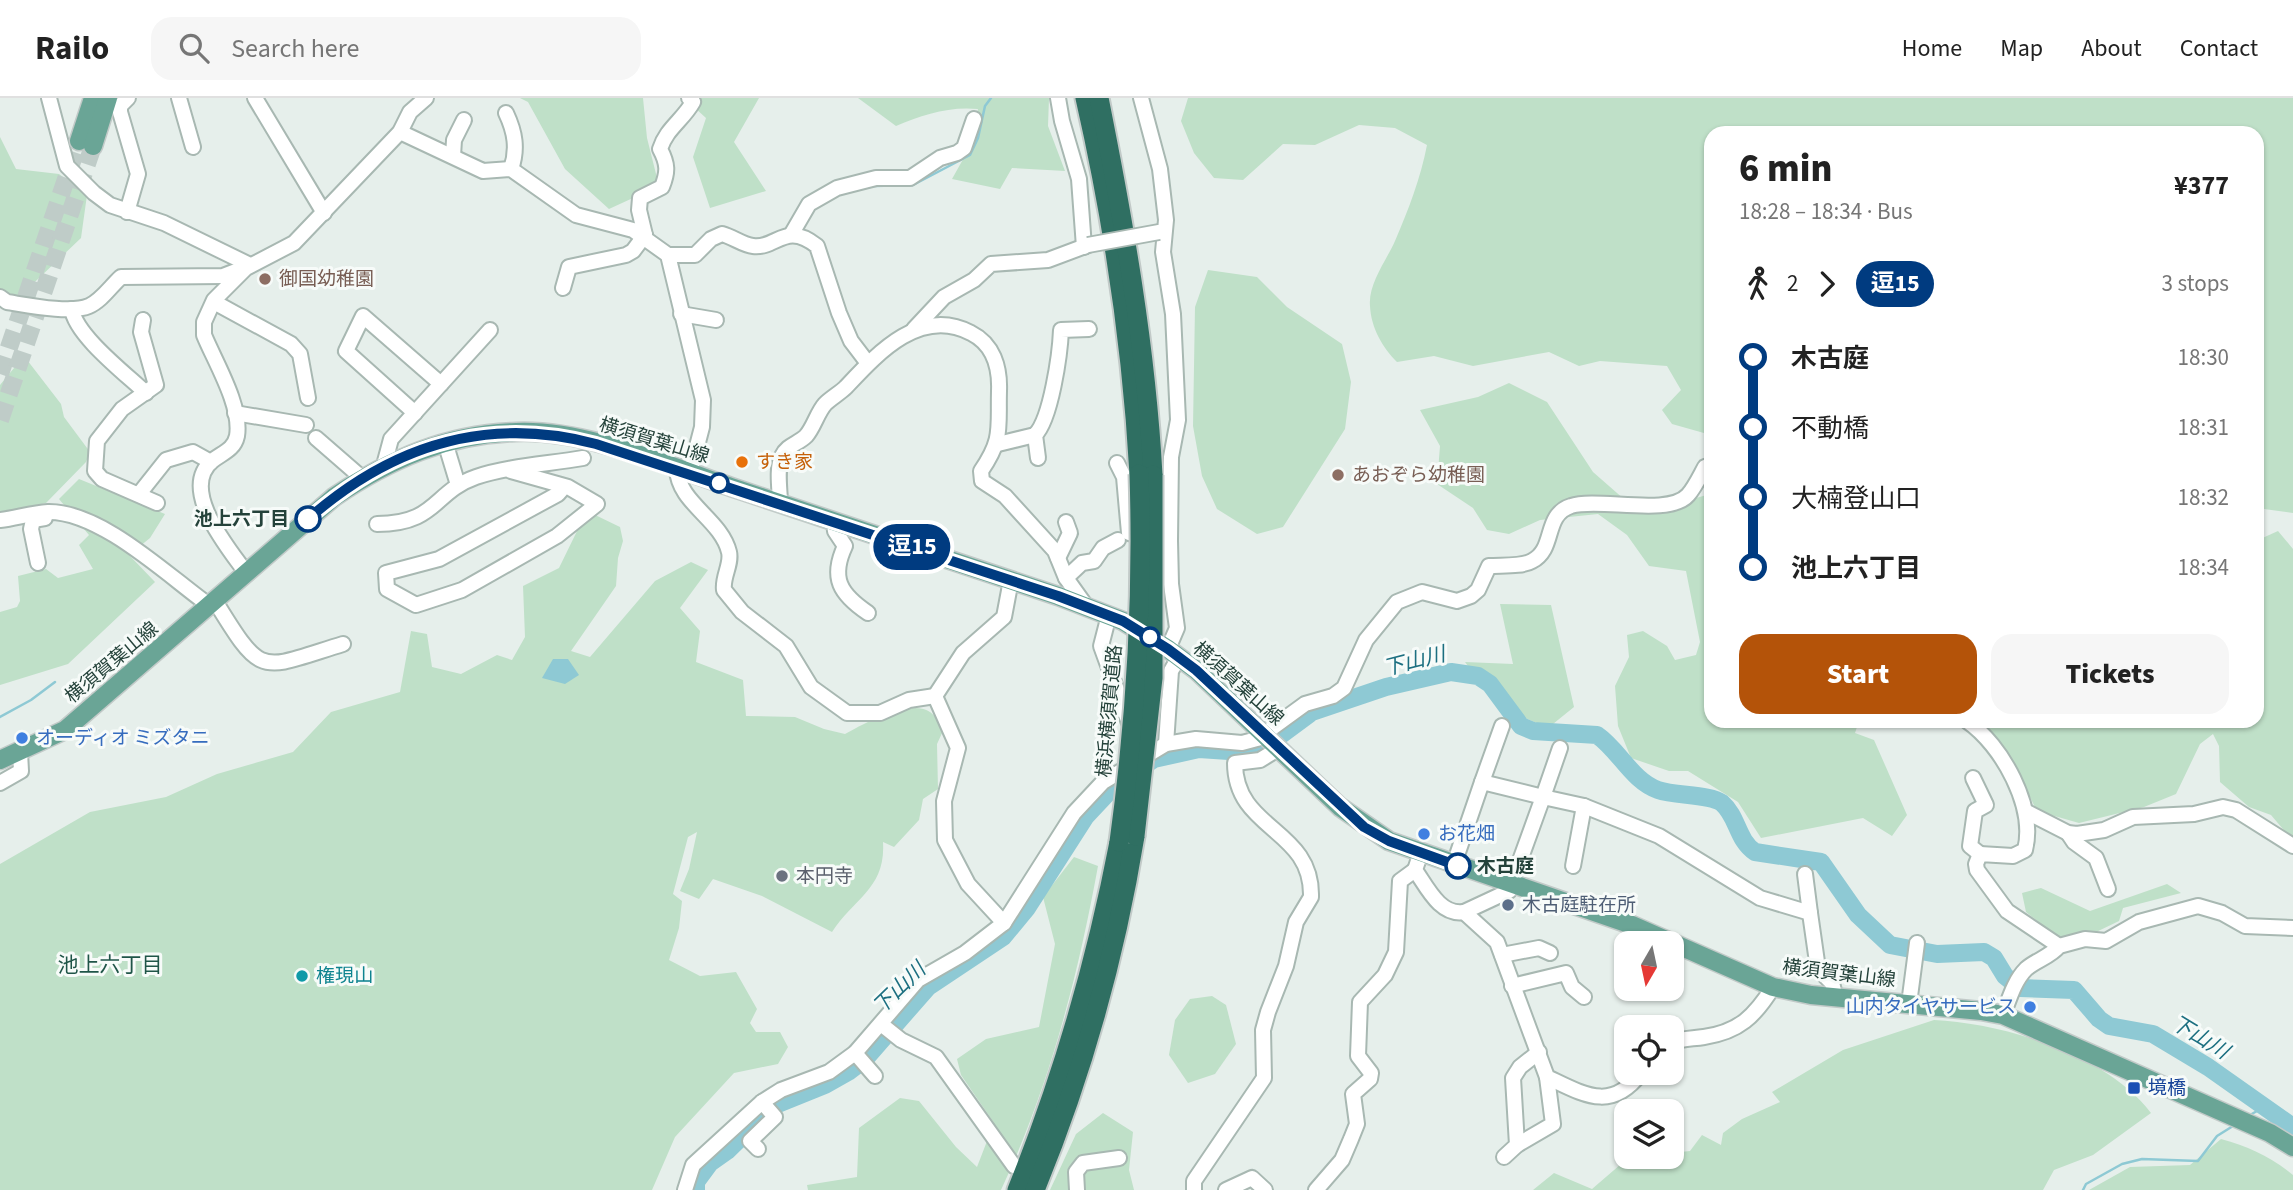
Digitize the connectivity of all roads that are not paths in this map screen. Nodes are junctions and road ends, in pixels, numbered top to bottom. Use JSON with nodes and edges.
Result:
{"nodes":[{"id":1,"x":49,"y":98,"type":"edge"},
{"id":2,"x":93,"y":98,"type":"edge"},
{"id":3,"x":108,"y":98,"type":"edge"},
{"id":4,"x":128,"y":98,"type":"edge"},
{"id":5,"x":179,"y":98,"type":"edge"},
{"id":6,"x":255,"y":98,"type":"edge"},
{"id":7,"x":426,"y":98,"type":"edge"},
{"id":8,"x":689,"y":98,"type":"edge"},
{"id":9,"x":1058,"y":98,"type":"edge"},
{"id":10,"x":1085,"y":98,"type":"edge"},
{"id":11,"x":1099,"y":98,"type":"edge"},
{"id":12,"x":1141,"y":98,"type":"edge"},
{"id":13,"x":506,"y":113,"type":"dead end"},
{"id":14,"x":974,"y":118,"type":"dead end"},
{"id":15,"x":464,"y":120,"type":"dead end"},
{"id":16,"x":400,"y":132,"type":"junction"},
{"id":17,"x":193,"y":147,"type":"dead end"},
{"id":18,"x":453,"y":156,"type":"junction"},
{"id":19,"x":510,"y":169,"type":"junction"},
{"id":20,"x":127,"y":212,"type":"junction"},
{"id":21,"x":324,"y":213,"type":"junction"},
{"id":22,"x":1163,"y":232,"type":"junction"},
{"id":23,"x":645,"y":235,"type":"junction"},
{"id":24,"x":791,"y":235,"type":"junction"},
{"id":25,"x":1086,"y":246,"type":"junction"},
{"id":26,"x":668,"y":255,"type":"junction"},
{"id":27,"x":248,"y":266,"type":"junction"},
{"id":28,"x":563,"y":288,"type":"dead end"},
{"id":29,"x":0,"y":297,"type":"edge"},
{"id":30,"x":214,"y":302,"type":"junction"},
{"id":31,"x":72,"y":309,"type":"junction"},
{"id":32,"x":681,"y":314,"type":"junction"},
{"id":33,"x":143,"y":320,"type":"dead end"},
{"id":34,"x":716,"y":320,"type":"dead end"},
{"id":35,"x":1089,"y":329,"type":"dead end"},
{"id":36,"x":490,"y":330,"type":"dead end"},
{"id":37,"x":912,"y":330,"type":"junction"},
{"id":38,"x":867,"y":362,"type":"junction"},
{"id":39,"x":441,"y":384,"type":"junction"},
{"id":40,"x":146,"y":393,"type":"junction"},
{"id":41,"x":308,"y":398,"type":"dead end"},
{"id":42,"x":235,"y":413,"type":"junction"},
{"id":43,"x":415,"y":413,"type":"junction"},
{"id":44,"x":306,"y":425,"type":"dead end"},
{"id":45,"x":1035,"y":435,"type":"junction"},
{"id":46,"x":316,"y":438,"type":"dead end"},
{"id":47,"x":445,"y":442,"type":"junction"},
{"id":48,"x":998,"y":444,"type":"junction"},
{"id":49,"x":583,"y":458,"type":"dead end"},
{"id":50,"x":1038,"y":458,"type":"dead end"},
{"id":51,"x":211,"y":462,"type":"junction"},
{"id":52,"x":1116,"y":463,"type":"dead end"},
{"id":53,"x":384,"y":465,"type":"junction"},
{"id":54,"x":1704,"y":470,"type":"edge"},
{"id":55,"x":511,"y":471,"type":"junction"},
{"id":56,"x":683,"y":471,"type":"junction"},
{"id":57,"x":1146,"y":474,"type":"junction"},
{"id":58,"x":362,"y":478,"type":"junction"},
{"id":59,"x":458,"y":485,"type":"junction"},
{"id":60,"x":565,"y":486,"type":"junction"},
{"id":61,"x":139,"y":494,"type":"junction"},
{"id":62,"x":157,"y":503,"type":"dead end"},
{"id":63,"x":780,"y":504,"type":"junction"},
{"id":64,"x":49,"y":512,"type":"junction"},
{"id":65,"x":0,"y":520,"type":"edge"},
{"id":66,"x":834,"y":522,"type":"junction"},
{"id":67,"x":1066,"y":522,"type":"dead end"},
{"id":68,"x":377,"y":524,"type":"dead end"},
{"id":69,"x":1118,"y":540,"type":"dead end"},
{"id":70,"x":1170,"y":541,"type":"junction"},
{"id":71,"x":1058,"y":558,"type":"junction"},
{"id":72,"x":38,"y":563,"type":"dead end"},
{"id":73,"x":247,"y":574,"type":"junction"},
{"id":74,"x":1066,"y":578,"type":"junction"},
{"id":75,"x":1011,"y":580,"type":"junction"},
{"id":76,"x":212,"y":604,"type":"junction"},
{"id":77,"x":1086,"y":606,"type":"junction"},
{"id":78,"x":868,"y":613,"type":"dead end"},
{"id":79,"x":1109,"y":615,"type":"junction"},
{"id":80,"x":343,"y":644,"type":"dead end"},
{"id":81,"x":1173,"y":653,"type":"junction"},
{"id":82,"x":935,"y":696,"type":"junction"},
{"id":83,"x":1502,"y":726,"type":"dead end"},
{"id":84,"x":1975,"y":728,"type":"edge"},
{"id":85,"x":1272,"y":742,"type":"junction"},
{"id":86,"x":1166,"y":744,"type":"junction"},
{"id":87,"x":1560,"y":748,"type":"dead end"},
{"id":88,"x":20,"y":752,"type":"junction"},
{"id":89,"x":1142,"y":758,"type":"junction"},
{"id":90,"x":0,"y":760,"type":"edge"},
{"id":91,"x":1973,"y":778,"type":"dead end"},
{"id":92,"x":1482,"y":782,"type":"junction"},
{"id":93,"x":0,"y":783,"type":"edge"},
{"id":94,"x":1542,"y":797,"type":"junction"},
{"id":95,"x":1584,"y":806,"type":"junction"},
{"id":96,"x":2027,"y":812,"type":"junction"},
{"id":97,"x":2068,"y":833,"type":"junction"},
{"id":98,"x":1127,"y":839,"type":"junction"},
{"id":99,"x":2293,"y":846,"type":"edge"},
{"id":100,"x":1980,"y":855,"type":"junction"},
{"id":101,"x":1418,"y":861,"type":"junction"},
{"id":102,"x":1454,"y":864,"type":"junction"},
{"id":103,"x":1573,"y":866,"type":"dead end"},
{"id":104,"x":1805,"y":874,"type":"dead end"},
{"id":105,"x":1513,"y":884,"type":"junction"},
{"id":106,"x":2108,"y":889,"type":"dead end"},
{"id":107,"x":1464,"y":912,"type":"junction"},
{"id":108,"x":1810,"y":913,"type":"junction"},
{"id":109,"x":1004,"y":923,"type":"junction"},
{"id":110,"x":2293,"y":928,"type":"edge"},
{"id":111,"x":2059,"y":946,"type":"junction"},
{"id":112,"x":1916,"y":949,"type":"dead end"},
{"id":113,"x":1550,"y":953,"type":"dead end"},
{"id":114,"x":1502,"y":955,"type":"junction"},
{"id":115,"x":1513,"y":986,"type":"junction"},
{"id":116,"x":1773,"y":987,"type":"junction"},
{"id":117,"x":1584,"y":996,"type":"dead end"},
{"id":118,"x":1836,"y":998,"type":"junction"},
{"id":119,"x":1909,"y":1004,"type":"junction"},
{"id":120,"x":2003,"y":1015,"type":"junction"},
{"id":121,"x":887,"y":1028,"type":"junction"},
{"id":122,"x":1684,"y":1039,"type":"edge"},
{"id":123,"x":1538,"y":1052,"type":"junction"},
{"id":124,"x":1547,"y":1077,"type":"junction"},
{"id":125,"x":1631,"y":1085,"type":"edge"},
{"id":126,"x":767,"y":1107,"type":"junction"},
{"id":127,"x":1517,"y":1145,"type":"junction"},
{"id":128,"x":2293,"y":1147,"type":"edge"},
{"id":129,"x":758,"y":1149,"type":"dead end"},
{"id":130,"x":1504,"y":1157,"type":"dead end"},
{"id":131,"x":1119,"y":1158,"type":"dead end"},
{"id":132,"x":1014,"y":1166,"type":"dead end"},
{"id":133,"x":1194,"y":1185,"type":"edge"},
{"id":134,"x":685,"y":1190,"type":"edge"},
{"id":135,"x":1017,"y":1190,"type":"edge"},
{"id":136,"x":1035,"y":1190,"type":"edge"},
{"id":137,"x":1077,"y":1190,"type":"edge"},
{"id":138,"x":1207,"y":1190,"type":"edge"},
{"id":139,"x":1226,"y":1190,"type":"edge"},
{"id":140,"x":1265,"y":1190,"type":"edge"},
{"id":141,"x":1316,"y":1190,"type":"edge"}],
"edges":[{"from":1,"to":20,"type":"street"},
{"from":2,"to":3,"type":"main road"},
{"from":4,"to":20,"type":"street"},
{"from":5,"to":17,"type":"street"},
{"from":6,"to":21,"type":"street"},
{"from":7,"to":16,"type":"street"},
{"from":8,"to":23,"type":"street"},
{"from":9,"to":25,"type":"street"},
{"from":10,"to":57,"type":"highway","name":"横浜横須賀道路"},
{"from":11,"to":57,"type":"highway","name":"横浜横須賀道路"},
{"from":12,"to":22,"type":"street"},
{"from":13,"to":19,"type":"street"},
{"from":14,"to":24,"type":"street"},
{"from":15,"to":18,"type":"street"},
{"from":16,"to":18,"type":"street"},
{"from":16,"to":21,"type":"street"},
{"from":18,"to":19,"type":"street"},
{"from":19,"to":23,"type":"street"},
{"from":20,"to":27,"type":"street"},
{"from":21,"to":27,"type":"street"},
{"from":22,"to":25,"type":"street","bridge":true},
{"from":22,"to":70,"type":"street"},
{"from":23,"to":26,"type":"street"},
{"from":23,"to":28,"type":"street"},
{"from":24,"to":26,"type":"street"},
{"from":24,"to":38,"type":"street"},
{"from":25,"to":37,"type":"street"},
{"from":26,"to":32,"type":"street"},
{"from":27,"to":30,"type":"street"},
{"from":27,"to":31,"type":"street"},
{"from":29,"to":31,"type":"street"},
{"from":30,"to":41,"type":"street"},
{"from":30,"to":42,"type":"street"},
{"from":31,"to":40,"type":"street"},
{"from":32,"to":34,"type":"street"},
{"from":32,"to":56,"type":"street"},
{"from":33,"to":40,"type":"street"},
{"from":35,"to":45,"type":"street"},
{"from":36,"to":39,"type":"street"},
{"from":37,"to":38,"type":"street"},
{"from":37,"to":48,"type":"street"},
{"from":38,"to":63,"type":"street"},
{"from":39,"to":43,"type":"street"},
{"from":39,"to":43,"type":"street"},
{"from":40,"to":61,"type":"street"},
{"from":42,"to":44,"type":"street"},
{"from":42,"to":51,"type":"street"},
{"from":43,"to":53,"type":"street"},
{"from":45,"to":48,"type":"street"},
{"from":45,"to":50,"type":"street"},
{"from":46,"to":58,"type":"street"},
{"from":47,"to":53,"type":"main road","name":"横須賀葉山線"},
{"from":47,"to":56,"type":"main road","name":"横須賀葉山線"},
{"from":47,"to":59,"type":"street"},
{"from":48,"to":71,"type":"street"},
{"from":49,"to":55,"type":"street"},
{"from":51,"to":61,"type":"street"},
{"from":51,"to":73,"type":"street"},
{"from":52,"to":70,"type":"street"},
{"from":53,"to":58,"type":"main road","name":"横須賀葉山線"},
{"from":54,"to":85,"type":"street"},
{"from":55,"to":59,"type":"street"},
{"from":55,"to":60,"type":"street"},
{"from":56,"to":63,"type":"main road","name":"横須賀葉山線"},
{"from":56,"to":82,"type":"street"},
{"from":57,"to":98,"type":"highway","name":"横浜横須賀道路","bridge":true},
{"from":58,"to":73,"type":"main road","name":"横須賀葉山線"},
{"from":59,"to":68,"type":"street"},
{"from":60,"to":60,"type":"street"},
{"from":61,"to":62,"type":"street"},
{"from":63,"to":66,"type":"main road","name":"横須賀葉山線"},
{"from":64,"to":65,"type":"street"},
{"from":64,"to":72,"type":"street"},
{"from":64,"to":76,"type":"street"},
{"from":66,"to":75,"type":"main road","name":"横須賀葉山線"},
{"from":66,"to":78,"type":"street"},
{"from":67,"to":71,"type":"street"},
{"from":69,"to":74,"type":"street"},
{"from":70,"to":81,"type":"street"},
{"from":71,"to":74,"type":"street"},
{"from":73,"to":76,"type":"main road","name":"横須賀葉山線"},
{"from":74,"to":77,"type":"street"},
{"from":75,"to":77,"type":"main road","name":"横須賀葉山線"},
{"from":75,"to":82,"type":"street"},
{"from":76,"to":80,"type":"street"},
{"from":76,"to":88,"type":"main road","name":"横須賀葉山線"},
{"from":77,"to":79,"type":"main road","name":"横須賀葉山線"},
{"from":79,"to":81,"type":"main road","name":"横須賀葉山線"},
{"from":79,"to":89,"type":"street"},
{"from":81,"to":85,"type":"main road","name":"横須賀葉山線"},
{"from":81,"to":86,"type":"street"},
{"from":82,"to":109,"type":"street"},
{"from":83,"to":92,"type":"street"},
{"from":84,"to":96,"type":"street"},
{"from":85,"to":86,"type":"street"},
{"from":85,"to":101,"type":"main road","name":"横須賀葉山線"},
{"from":85,"to":133,"type":"street"},
{"from":86,"to":89,"type":"street"},
{"from":87,"to":94,"type":"street"},
{"from":88,"to":90,"type":"main road","name":"横須賀葉山線"},
{"from":88,"to":93,"type":"street"},
{"from":89,"to":109,"type":"street"},
{"from":91,"to":100,"type":"street"},
{"from":92,"to":94,"type":"street"},
{"from":92,"to":102,"type":"street"},
{"from":94,"to":95,"type":"street"},
{"from":94,"to":105,"type":"street"},
{"from":95,"to":103,"type":"street"},
{"from":95,"to":108,"type":"street"},
{"from":96,"to":97,"type":"street"},
{"from":96,"to":100,"type":"street"},
{"from":97,"to":99,"type":"street"},
{"from":97,"to":106,"type":"street"},
{"from":98,"to":135,"type":"highway","name":"横浜横須賀道路"},
{"from":98,"to":136,"type":"highway","name":"横浜横須賀道路"},
{"from":100,"to":111,"type":"street"},
{"from":101,"to":102,"type":"main road","name":"横須賀葉山線"},
{"from":101,"to":107,"type":"street"},
{"from":101,"to":141,"type":"street"},
{"from":102,"to":105,"type":"main road","name":"横須賀葉山線"},
{"from":104,"to":108,"type":"street"},
{"from":105,"to":107,"type":"street"},
{"from":105,"to":116,"type":"main road","name":"横須賀葉山線"},
{"from":107,"to":114,"type":"street"},
{"from":108,"to":118,"type":"street"},
{"from":109,"to":121,"type":"street"},
{"from":110,"to":111,"type":"street"},
{"from":111,"to":120,"type":"street"},
{"from":112,"to":119,"type":"street"},
{"from":113,"to":114,"type":"street"},
{"from":114,"to":115,"type":"street"},
{"from":115,"to":117,"type":"street"},
{"from":115,"to":123,"type":"street"},
{"from":116,"to":118,"type":"main road","name":"横須賀葉山線"},
{"from":116,"to":122,"type":"street"},
{"from":118,"to":119,"type":"main road","name":"横須賀葉山線"},
{"from":119,"to":120,"type":"main road","name":"横須賀葉山線"},
{"from":120,"to":128,"type":"main road","name":"横須賀葉山線"},
{"from":121,"to":126,"type":"street"},
{"from":121,"to":132,"type":"street"},
{"from":123,"to":124,"type":"street"},
{"from":123,"to":127,"type":"street"},
{"from":124,"to":125,"type":"street"},
{"from":124,"to":127,"type":"street"},
{"from":126,"to":129,"type":"street"},
{"from":126,"to":134,"type":"street"},
{"from":127,"to":130,"type":"street"},
{"from":131,"to":137,"type":"street"},
{"from":133,"to":138,"type":"street"},
{"from":139,"to":140,"type":"street"}]}
